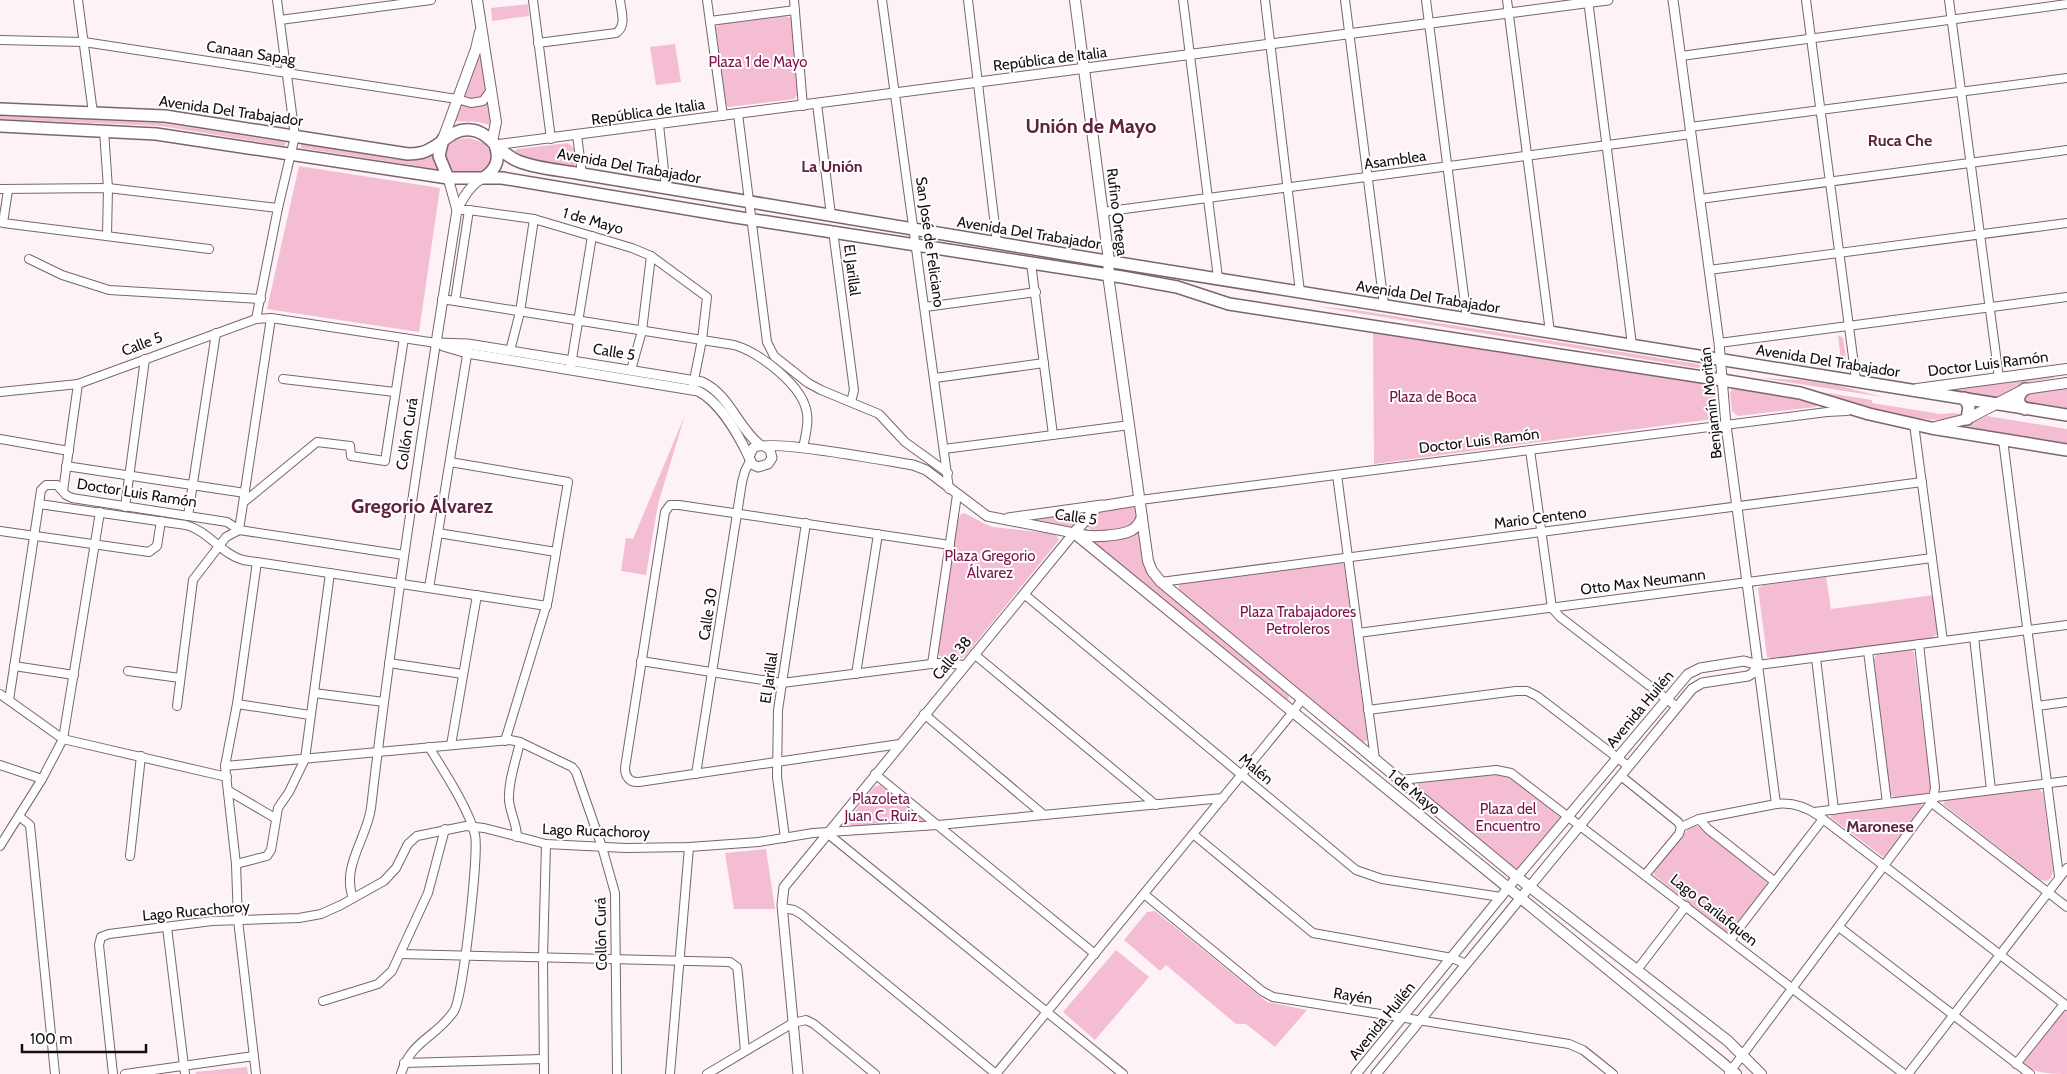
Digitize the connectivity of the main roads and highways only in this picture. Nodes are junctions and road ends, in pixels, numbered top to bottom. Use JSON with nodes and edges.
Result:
{"nodes":[{"id":1,"x":477,"y":0,"type":"edge"},
{"id":2,"x":1075,"y":0,"type":"edge"},
{"id":3,"x":480,"y":18,"type":"junction"},
{"id":4,"x":0,"y":109,"type":"edge"},
{"id":5,"x":0,"y":126,"type":"edge"},
{"id":6,"x":443,"y":140,"type":"junction"},
{"id":7,"x":493,"y":143,"type":"junction"},
{"id":8,"x":485,"y":177,"type":"junction"},
{"id":9,"x":448,"y":178,"type":"junction"},
{"id":10,"x":1108,"y":261,"type":"junction"},
{"id":11,"x":1108,"y":275,"type":"junction"},
{"id":12,"x":2067,"y":369,"type":"edge"},
{"id":13,"x":2067,"y":383,"type":"edge"},
{"id":14,"x":1913,"y":389,"type":"junction"},
{"id":15,"x":2025,"y":389,"type":"junction"},
{"id":16,"x":1964,"y":398,"type":"junction"},
{"id":17,"x":1996,"y":404,"type":"junction"},
{"id":18,"x":2025,"y":409,"type":"junction"},
{"id":19,"x":2067,"y":415,"type":"edge"},
{"id":20,"x":1967,"y":419,"type":"junction"},
{"id":21,"x":1931,"y":428,"type":"junction"},
{"id":22,"x":2067,"y":450,"type":"edge"},
{"id":23,"x":1140,"y":500,"type":"junction"},
{"id":24,"x":1102,"y":505,"type":"joint"},
{"id":25,"x":1142,"y":517,"type":"junction"},
{"id":26,"x":1074,"y":533,"type":"junction"},
{"id":27,"x":1732,"y":1073,"type":"edge"},
{"id":28,"x":1761,"y":1074,"type":"edge"}],
"edges":[{"from":1,"to":3,"type":"main road","name":"Collón Curá"},
{"from":2,"to":10,"type":"main road","name":"Rufino Ortega"},
{"from":3,"to":6,"type":"main road","name":"Collón Curá"},
{"from":3,"to":7,"type":"main road","name":"Collón Curá"},
{"from":4,"to":6,"type":"main road","name":"Avenida Del Trabajador"},
{"from":5,"to":9,"type":"main road","name":"Avenida Del Trabajador"},
{"from":6,"to":7,"type":"main road","name":"Avenida Del Trabajador"},
{"from":6,"to":9,"type":"main road","name":"Collón Curá"},
{"from":7,"to":8,"type":"main road","name":"Collón Curá"},
{"from":7,"to":10,"type":"main road","name":"Avenida Del Trabajador"},
{"from":8,"to":9,"type":"main road","name":"Avenida Del Trabajador"},
{"from":8,"to":11,"type":"main road","name":"Avenida Del Trabajador"},
{"from":10,"to":11,"type":"main road","name":"Rufino Ortega"},
{"from":10,"to":14,"type":"main road","name":"Avenida Del Trabajador"},
{"from":11,"to":21,"type":"main road","name":"Avenida Del Trabajador"},
{"from":11,"to":23,"type":"main road","name":"Rufino Ortega"},
{"from":12,"to":14,"type":"main road","name":"Doctor Luis Ramón"},
{"from":13,"to":15,"type":"main road","name":"Doctor Luis Ramón"},
{"from":14,"to":16,"type":"main road","name":"Avenida Del Trabajador"},
{"from":15,"to":17,"type":"main road","name":"Doctor Luis Ramón"},
{"from":15,"to":18,"type":"main road"},
{"from":16,"to":17,"type":"main road","name":"Avenida Del Trabajador"},
{"from":16,"to":20,"type":"main road"},
{"from":17,"to":18,"type":"main road","name":"Avenida Del Trabajador"},
{"from":17,"to":20,"type":"main road","name":"Doctor Luis Ramón"},
{"from":18,"to":19,"type":"main road","name":"Avenida Del Trabajador"},
{"from":20,"to":21,"type":"main road","name":"Doctor Luis Ramón"},
{"from":21,"to":22,"type":"main road","name":"Avenida Del Trabajador"},
{"from":23,"to":24,"type":"main road","name":"Doctor Luis Ramón"},
{"from":23,"to":25,"type":"main road","name":"Rufino Ortega"},
{"from":24,"to":26,"type":"main road","name":"Calle 38"},
{"from":25,"to":26,"type":"main road","name":"Calle 5"},
{"from":25,"to":28,"type":"main road","name":"1 de Mayo"},
{"from":26,"to":27,"type":"main road","name":"1 de Mayo"}]}
